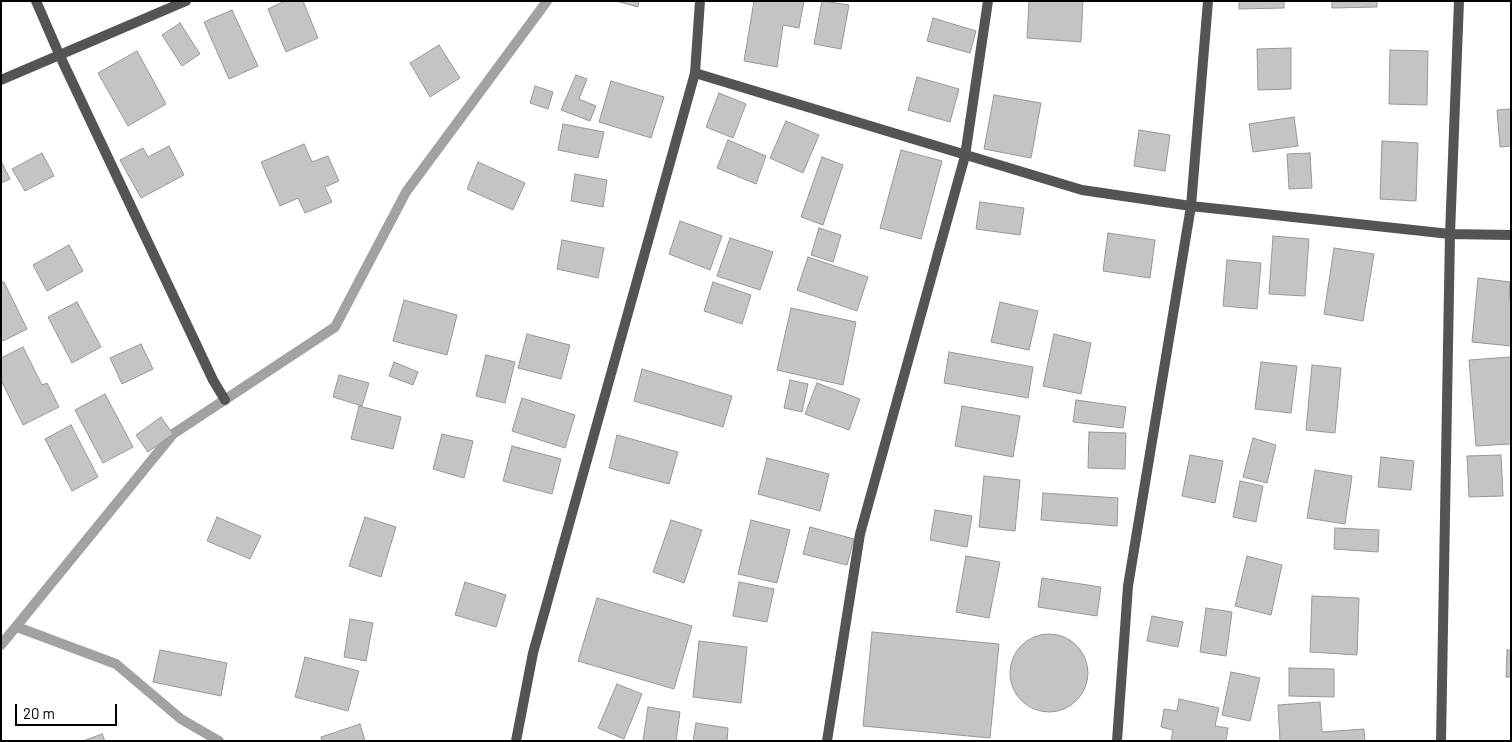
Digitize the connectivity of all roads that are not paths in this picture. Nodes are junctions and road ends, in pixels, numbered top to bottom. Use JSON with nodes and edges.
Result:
{"nodes":[{"id":1,"x":36,"y":1,"type":"edge"},
{"id":2,"x":186,"y":1,"type":"edge"},
{"id":3,"x":700,"y":1,"type":"edge"},
{"id":4,"x":988,"y":1,"type":"edge"},
{"id":5,"x":1208,"y":1,"type":"edge"},
{"id":6,"x":1459,"y":1,"type":"edge"},
{"id":7,"x":59,"y":54,"type":"junction"},
{"id":8,"x":694,"y":72,"type":"junction"},
{"id":9,"x":1,"y":80,"type":"edge"},
{"id":10,"x":965,"y":156,"type":"junction"},
{"id":11,"x":1191,"y":206,"type":"junction"},
{"id":12,"x":1450,"y":234,"type":"junction"},
{"id":13,"x":1511,"y":235,"type":"edge"},
{"id":14,"x":225,"y":400,"type":"dead end"},
{"id":15,"x":516,"y":741,"type":"edge"},
{"id":16,"x":828,"y":741,"type":"edge"},
{"id":17,"x":1117,"y":741,"type":"edge"},
{"id":18,"x":1441,"y":741,"type":"edge"}],
"edges":[{"from":1,"to":7,"type":"street"},
{"from":2,"to":7,"type":"street"},
{"from":3,"to":8,"type":"street"},
{"from":4,"to":10,"type":"street"},
{"from":5,"to":11,"type":"street"},
{"from":6,"to":12,"type":"street"},
{"from":7,"to":9,"type":"street"},
{"from":7,"to":14,"type":"street"},
{"from":8,"to":10,"type":"street"},
{"from":8,"to":15,"type":"street"},
{"from":10,"to":11,"type":"street"},
{"from":10,"to":16,"type":"street"},
{"from":11,"to":12,"type":"street"},
{"from":11,"to":17,"type":"street"},
{"from":12,"to":13,"type":"street"},
{"from":12,"to":18,"type":"street"}]}
